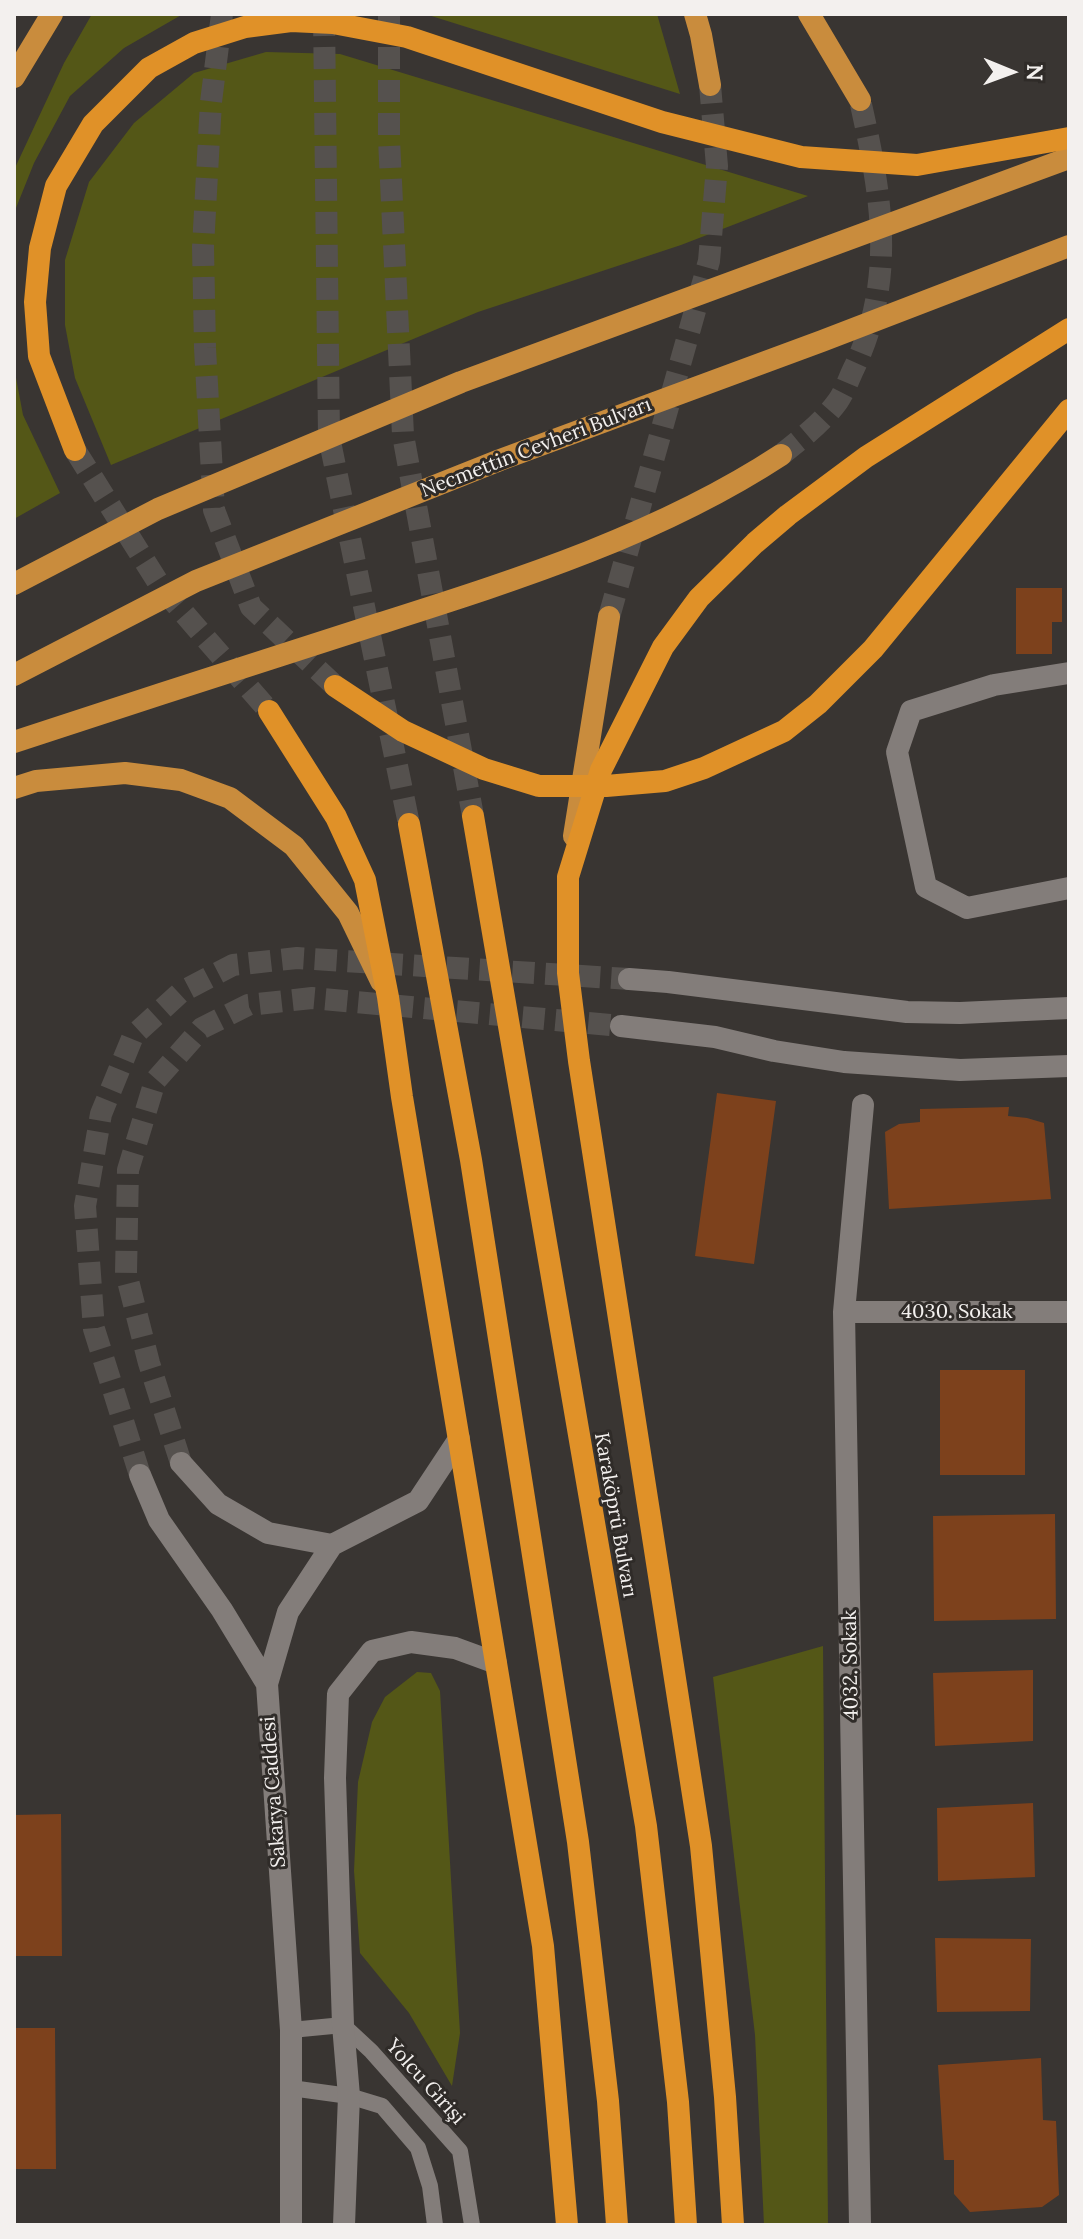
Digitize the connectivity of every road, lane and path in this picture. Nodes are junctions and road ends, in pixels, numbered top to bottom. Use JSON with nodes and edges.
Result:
{"nodes":[{"id":1,"x":41,"y":14,"type":"edge"},
{"id":2,"x":52,"y":14,"type":"edge"},
{"id":3,"x":695,"y":14,"type":"edge"},
{"id":4,"x":809,"y":14,"type":"edge"},
{"id":5,"x":27,"y":53,"type":"junction"},
{"id":6,"x":14,"y":77,"type":"edge"},
{"id":7,"x":710,"y":85,"type":"tunnel mouth"},
{"id":8,"x":860,"y":100,"type":"tunnel mouth"},
{"id":9,"x":1069,"y":138,"type":"edge"},
{"id":10,"x":1069,"y":158,"type":"edge"},
{"id":11,"x":1069,"y":246,"type":"edge"},
{"id":12,"x":1069,"y":329,"type":"edge"},
{"id":13,"x":1069,"y":410,"type":"edge"},
{"id":14,"x":75,"y":450,"type":"tunnel mouth"},
{"id":15,"x":781,"y":455,"type":"tunnel mouth"},
{"id":16,"x":14,"y":584,"type":"edge"},
{"id":17,"x":609,"y":617,"type":"tunnel mouth"},
{"id":18,"x":1069,"y":673,"type":"edge"},
{"id":19,"x":14,"y":675,"type":"edge"},
{"id":20,"x":335,"y":686,"type":"tunnel mouth"},
{"id":21,"x":269,"y":711,"type":"tunnel mouth"},
{"id":22,"x":14,"y":742,"type":"edge"},
{"id":23,"x":14,"y":788,"type":"edge"},
{"id":24,"x":473,"y":816,"type":"tunnel mouth"},
{"id":25,"x":409,"y":824,"type":"tunnel mouth"},
{"id":26,"x":568,"y":877,"type":"junction"},
{"id":27,"x":1069,"y":888,"type":"edge"},
{"id":28,"x":629,"y":979,"type":"tunnel mouth"},
{"id":29,"x":388,"y":997,"type":"junction"},
{"id":30,"x":1069,"y":1008,"type":"edge"},
{"id":31,"x":621,"y":1026,"type":"tunnel mouth"},
{"id":32,"x":1069,"y":1066,"type":"edge"},
{"id":33,"x":863,"y":1105,"type":"dead end"},
{"id":34,"x":844,"y":1312,"type":"junction"},
{"id":35,"x":1069,"y":1312,"type":"edge"},
{"id":36,"x":459,"y":1439,"type":"junction"},
{"id":37,"x":181,"y":1463,"type":"tunnel mouth"},
{"id":38,"x":140,"y":1475,"type":"tunnel mouth"},
{"id":39,"x":332,"y":1545,"type":"junction"},
{"id":40,"x":496,"y":1663,"type":"junction"},
{"id":41,"x":267,"y":1684,"type":"junction"},
{"id":42,"x":343,"y":2025,"type":"junction"},
{"id":43,"x":291,"y":2030,"type":"junction"},
{"id":44,"x":291,"y":2088,"type":"junction"},
{"id":45,"x":349,"y":2096,"type":"junction"},
{"id":46,"x":291,"y":2225,"type":"edge"},
{"id":47,"x":344,"y":2225,"type":"edge"},
{"id":48,"x":435,"y":2225,"type":"edge"},
{"id":49,"x":472,"y":2225,"type":"edge"},
{"id":50,"x":567,"y":2225,"type":"edge"},
{"id":51,"x":617,"y":2225,"type":"edge"},
{"id":52,"x":686,"y":2225,"type":"edge"},
{"id":53,"x":733,"y":2225,"type":"edge"},
{"id":54,"x":860,"y":2225,"type":"edge"}],
"edges":[{"from":1,"to":5,"type":"main road"},
{"from":2,"to":5,"type":"main road"},
{"from":3,"to":7,"type":"main road"},
{"from":4,"to":8,"type":"main road"},
{"from":5,"to":6,"type":"main road"},
{"from":9,"to":14,"type":"highway"},
{"from":10,"to":16,"type":"main road"},
{"from":11,"to":19,"type":"main road","name":"Necmettin Cevheri Bulvarı"},
{"from":12,"to":26,"type":"highway"},
{"from":13,"to":20,"type":"highway"},
{"from":15,"to":22,"type":"main road"},
{"from":17,"to":26,"type":"main road"},
{"from":18,"to":27,"type":"main road"},
{"from":21,"to":29,"type":"highway"},
{"from":23,"to":29,"type":"main road"},
{"from":24,"to":52,"type":"highway","name":"Karaköprü Bulvarı"},
{"from":25,"to":51,"type":"highway"},
{"from":26,"to":53,"type":"highway"},
{"from":28,"to":30,"type":"main road"},
{"from":29,"to":36,"type":"highway"},
{"from":31,"to":32,"type":"main road"},
{"from":33,"to":34,"type":"main road","name":"4032. Sokak"},
{"from":34,"to":35,"type":"main road","name":"4030. Sokak"},
{"from":34,"to":54,"type":"main road","name":"4032. Sokak"},
{"from":36,"to":39,"type":"main road","name":"Sakarya Caddesi"},
{"from":36,"to":40,"type":"highway"},
{"from":37,"to":39,"type":"main road"},
{"from":38,"to":41,"type":"main road"},
{"from":39,"to":41,"type":"main road","name":"Sakarya Caddesi"},
{"from":40,"to":42,"type":"main road"},
{"from":40,"to":50,"type":"highway"},
{"from":41,"to":43,"type":"main road","name":"Sakarya Caddesi"},
{"from":42,"to":43,"type":"lane"},
{"from":42,"to":45,"type":"main road"},
{"from":42,"to":49,"type":"lane","name":"Yolcu Girişi"},
{"from":43,"to":44,"type":"main road","name":"Sakarya Caddesi"},
{"from":44,"to":45,"type":"lane"},
{"from":44,"to":46,"type":"main road","name":"Sakarya Caddesi"},
{"from":45,"to":47,"type":"main road"},
{"from":45,"to":48,"type":"lane"}]}
